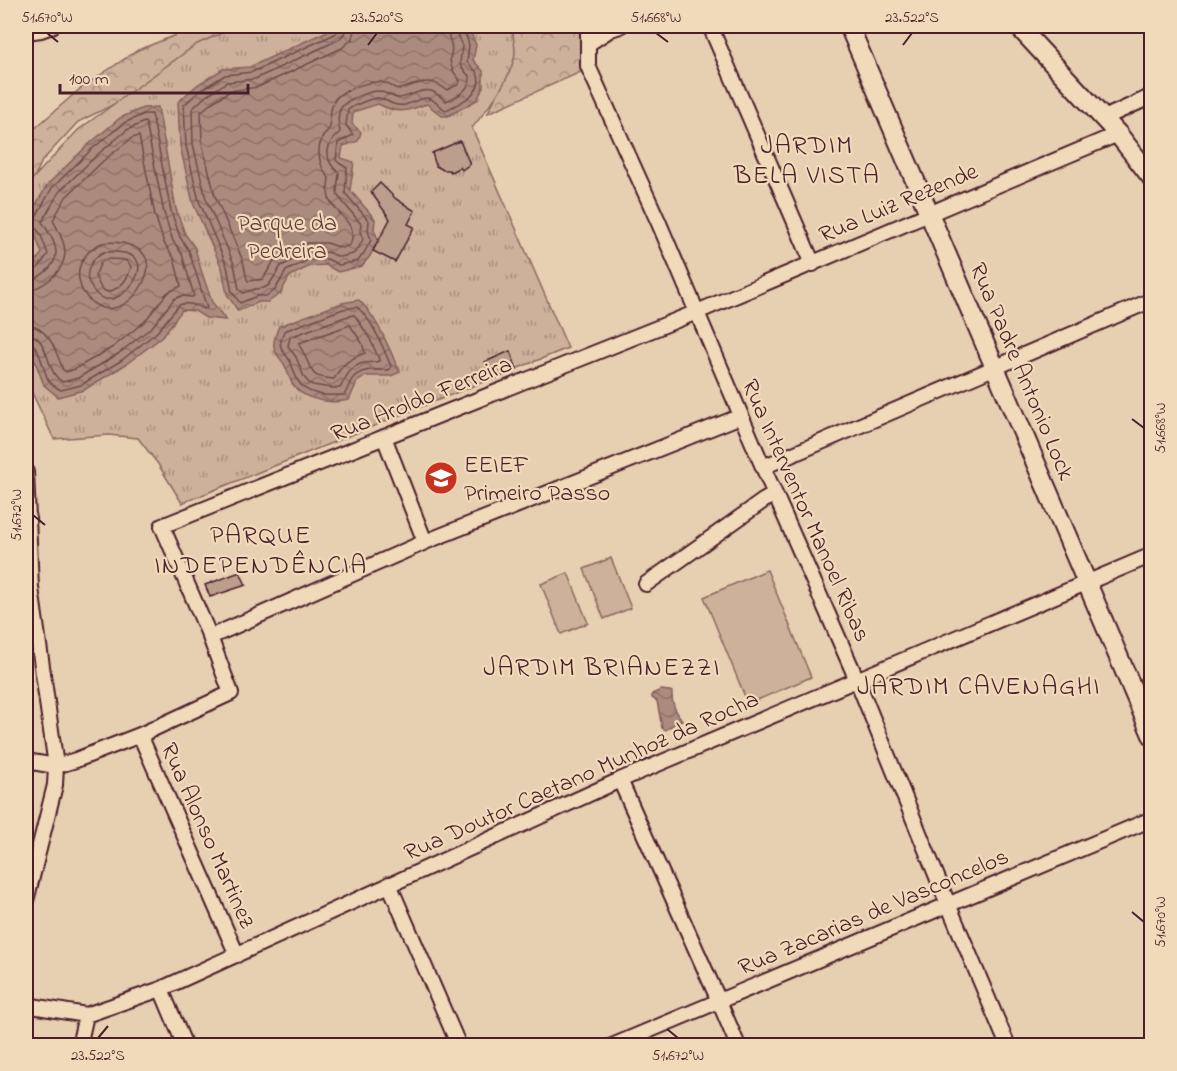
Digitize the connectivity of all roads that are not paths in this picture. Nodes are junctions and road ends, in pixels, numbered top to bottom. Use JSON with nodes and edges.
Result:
{"nodes":[{"id":1,"x":52,"y":26,"type":"edge"},
{"id":2,"x":588,"y":26,"type":"edge"},
{"id":3,"x":620,"y":26,"type":"edge"},
{"id":4,"x":710,"y":26,"type":"edge"},
{"id":5,"x":849,"y":26,"type":"edge"},
{"id":6,"x":1018,"y":26,"type":"edge"},
{"id":7,"x":26,"y":32,"type":"edge"},
{"id":8,"x":588,"y":44,"type":"junction"},
{"id":9,"x":1152,"y":96,"type":"edge"},
{"id":10,"x":1104,"y":118,"type":"junction"},
{"id":11,"x":1118,"y":134,"type":"junction"},
{"id":12,"x":1152,"y":178,"type":"edge"},
{"id":13,"x":929,"y":213,"type":"junction"},
{"id":14,"x":813,"y":264,"type":"junction"},
{"id":15,"x":1152,"y":300,"type":"edge"},
{"id":16,"x":696,"y":312,"type":"junction"},
{"id":17,"x":994,"y":367,"type":"junction"},
{"id":18,"x":741,"y":416,"type":"junction"},
{"id":19,"x":384,"y":437,"type":"junction"},
{"id":20,"x":763,"y":467,"type":"junction"},
{"id":21,"x":26,"y":472,"type":"edge"},
{"id":22,"x":775,"y":495,"type":"junction"},
{"id":23,"x":425,"y":542,"type":"junction"},
{"id":24,"x":1152,"y":555,"type":"edge"},
{"id":25,"x":1087,"y":583,"type":"junction"},
{"id":26,"x":646,"y":584,"type":"dead end"},
{"id":27,"x":210,"y":637,"type":"junction"},
{"id":28,"x":857,"y":680,"type":"junction"},
{"id":29,"x":140,"y":735,"type":"junction"},
{"id":30,"x":1152,"y":735,"type":"edge"},
{"id":31,"x":26,"y":761,"type":"edge"},
{"id":32,"x":56,"y":766,"type":"junction"},
{"id":33,"x":620,"y":780,"type":"junction"},
{"id":34,"x":1152,"y":819,"type":"edge"},
{"id":35,"x":389,"y":884,"type":"junction"},
{"id":36,"x":26,"y":901,"type":"edge"},
{"id":37,"x":948,"y":904,"type":"junction"},
{"id":38,"x":237,"y":955,"type":"junction"},
{"id":39,"x":161,"y":989,"type":"junction"},
{"id":40,"x":719,"y":1001,"type":"junction"},
{"id":41,"x":26,"y":1005,"type":"edge"},
{"id":42,"x":87,"y":1015,"type":"junction"},
{"id":43,"x":79,"y":1046,"type":"edge"},
{"id":44,"x":185,"y":1046,"type":"edge"},
{"id":45,"x":459,"y":1046,"type":"edge"},
{"id":46,"x":612,"y":1046,"type":"edge"},
{"id":47,"x":738,"y":1046,"type":"edge"},
{"id":48,"x":1008,"y":1046,"type":"edge"}],
"edges":[{"from":1,"to":7,"type":"street"},
{"from":2,"to":8,"type":"street","name":"Rua Interventor Manoel Ribas"},
{"from":3,"to":8,"type":"street"},
{"from":4,"to":14,"type":"street"},
{"from":5,"to":13,"type":"main road","name":"Rua Padre Antonio Lock"},
{"from":6,"to":10,"type":"main road"},
{"from":8,"to":16,"type":"street","name":"Rua Interventor Manoel Ribas"},
{"from":9,"to":10,"type":"street"},
{"from":10,"to":11,"type":"main road"},
{"from":11,"to":12,"type":"main road"},
{"from":11,"to":13,"type":"street","name":"Rua Luiz Rezende"},
{"from":13,"to":14,"type":"street","name":"Rua Luiz Rezende"},
{"from":13,"to":17,"type":"main road","name":"Rua Padre Antonio Lock"},
{"from":14,"to":16,"type":"street","name":"Rua Luiz Rezende"},
{"from":15,"to":17,"type":"street"},
{"from":16,"to":18,"type":"street","name":"Rua Interventor Manoel Ribas"},
{"from":16,"to":19,"type":"street","name":"Rua Aroldo Ferreira"},
{"from":17,"to":20,"type":"street"},
{"from":17,"to":25,"type":"main road","name":"Rua Padre Antonio Lock"},
{"from":18,"to":20,"type":"street","name":"Rua Interventor Manoel Ribas"},
{"from":18,"to":23,"type":"street"},
{"from":19,"to":23,"type":"street"},
{"from":19,"to":27,"type":"street","name":"Rua Aroldo Ferreira"},
{"from":20,"to":22,"type":"street","name":"Rua Interventor Manoel Ribas"},
{"from":21,"to":32,"type":"street"},
{"from":22,"to":26,"type":"street"},
{"from":22,"to":28,"type":"street","name":"Rua Interventor Manoel Ribas"},
{"from":23,"to":27,"type":"street"},
{"from":24,"to":25,"type":"street","name":"Rua Doutor Caetano Munhoz da Rocha"},
{"from":25,"to":28,"type":"street","name":"Rua Doutor Caetano Munhoz da Rocha"},
{"from":25,"to":30,"type":"main road","name":"Rua Padre Antonio Lock"},
{"from":27,"to":29,"type":"street"},
{"from":28,"to":33,"type":"street","name":"Rua Doutor Caetano Munhoz da Rocha"},
{"from":28,"to":37,"type":"street","name":"Rua Interventor Manoel Ribas"},
{"from":29,"to":32,"type":"street"},
{"from":29,"to":38,"type":"street","name":"Rua Alonso Martinez"},
{"from":31,"to":32,"type":"street"},
{"from":32,"to":36,"type":"street"},
{"from":33,"to":35,"type":"street","name":"Rua Doutor Caetano Munhoz da Rocha"},
{"from":33,"to":40,"type":"street"},
{"from":34,"to":37,"type":"street","name":"Rua Zacarias de Vasconcelos"},
{"from":35,"to":38,"type":"street","name":"Rua Doutor Caetano Munhoz da Rocha"},
{"from":35,"to":45,"type":"street"},
{"from":37,"to":40,"type":"street","name":"Rua Zacarias de Vasconcelos"},
{"from":37,"to":48,"type":"street","name":"Rua Interventor Manoel Ribas"},
{"from":38,"to":39,"type":"street","name":"Rua Doutor Caetano Munhoz da Rocha"},
{"from":39,"to":42,"type":"street","name":"Rua Doutor Caetano Munhoz da Rocha"},
{"from":39,"to":44,"type":"street"},
{"from":40,"to":46,"type":"street","name":"Rua Zacarias de Vasconcelos"},
{"from":40,"to":47,"type":"street"},
{"from":41,"to":42,"type":"street","name":"Rua Doutor Caetano Munhoz da Rocha"},
{"from":42,"to":43,"type":"street"}]}
